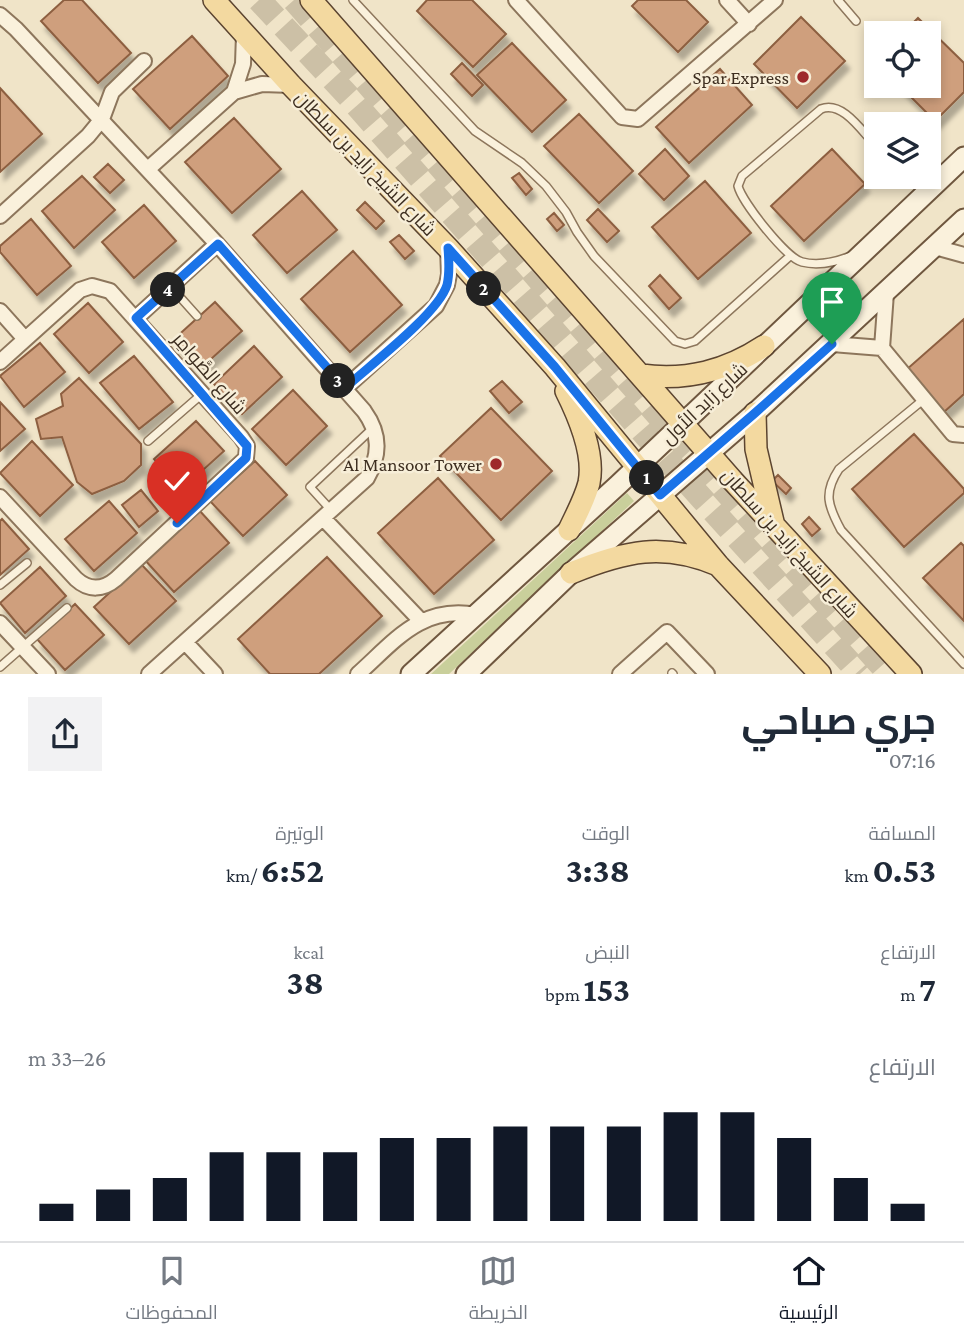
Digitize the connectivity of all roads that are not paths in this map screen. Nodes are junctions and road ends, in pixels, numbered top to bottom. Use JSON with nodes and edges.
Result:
{"nodes":[{"id":1,"x":214,"y":0,"type":"edge"},
{"id":2,"x":296,"y":0,"type":"edge"},
{"id":3,"x":353,"y":0,"type":"edge"},
{"id":4,"x":516,"y":0,"type":"edge"},
{"id":5,"x":726,"y":0,"type":"edge"},
{"id":6,"x":774,"y":0,"type":"edge"},
{"id":7,"x":838,"y":0,"type":"edge"},
{"id":8,"x":314,"y":4,"type":"edge"},
{"id":9,"x":0,"y":15,"type":"edge"},
{"id":10,"x":856,"y":21,"type":"dead end"},
{"id":11,"x":749,"y":24,"type":"junction"},
{"id":12,"x":244,"y":34,"type":"junction"},
{"id":13,"x":144,"y":61,"type":"dead end"},
{"id":14,"x":291,"y":85,"type":"junction"},
{"id":15,"x":234,"y":92,"type":"junction"},
{"id":16,"x":102,"y":119,"type":"junction"},
{"id":17,"x":864,"y":134,"type":"edge"},
{"id":18,"x":964,"y":157,"type":"edge"},
{"id":19,"x":148,"y":169,"type":"junction"},
{"id":20,"x":0,"y":216,"type":"edge"},
{"id":21,"x":964,"y":219,"type":"edge"},
{"id":22,"x":218,"y":244,"type":"junction"},
{"id":23,"x":870,"y":246,"type":"junction"},
{"id":24,"x":934,"y":247,"type":"junction"},
{"id":25,"x":448,"y":248,"type":"junction"},
{"id":26,"x":964,"y":255,"type":"edge"},
{"id":27,"x":790,"y":256,"type":"junction"},
{"id":28,"x":171,"y":287,"type":"junction"},
{"id":29,"x":887,"y":293,"type":"junction"},
{"id":30,"x":0,"y":311,"type":"edge"},
{"id":31,"x":197,"y":316,"type":"dead end"},
{"id":32,"x":136,"y":318,"type":"junction"},
{"id":33,"x":25,"y":339,"type":"junction"},
{"id":34,"x":832,"y":344,"type":"junction"},
{"id":35,"x":764,"y":346,"type":"junction"},
{"id":36,"x":883,"y":348,"type":"junction"},
{"id":37,"x":0,"y":362,"type":"edge"},
{"id":38,"x":555,"y":367,"type":"junction"},
{"id":39,"x":641,"y":375,"type":"junction"},
{"id":40,"x":345,"y":388,"type":"junction"},
{"id":41,"x":202,"y":393,"type":"junction"},
{"id":42,"x":923,"y":400,"type":"junction"},
{"id":43,"x":755,"y":413,"type":"junction"},
{"id":44,"x":683,"y":422,"type":"junction"},
{"id":45,"x":374,"y":428,"type":"junction"},
{"id":46,"x":964,"y":435,"type":"edge"},
{"id":47,"x":148,"y":442,"type":"dead end"},
{"id":48,"x":708,"y":452,"type":"junction"},
{"id":49,"x":637,"y":467,"type":"junction"},
{"id":50,"x":660,"y":495,"type":"junction"},
{"id":51,"x":0,"y":496,"type":"edge"},
{"id":52,"x":327,"y":514,"type":"junction"},
{"id":53,"x":775,"y":528,"type":"junction"},
{"id":54,"x":569,"y":530,"type":"junction"},
{"id":55,"x":27,"y":563,"type":"dead end"},
{"id":56,"x":718,"y":565,"type":"junction"},
{"id":57,"x":572,"y":573,"type":"junction"},
{"id":58,"x":0,"y":585,"type":"edge"},
{"id":59,"x":67,"y":607,"type":"dead end"},
{"id":60,"x":476,"y":615,"type":"junction"},
{"id":61,"x":421,"y":621,"type":"junction"},
{"id":62,"x":0,"y":623,"type":"edge"},
{"id":63,"x":186,"y":642,"type":"junction"},
{"id":64,"x":22,"y":647,"type":"junction"},
{"id":65,"x":964,"y":664,"type":"edge"},
{"id":66,"x":0,"y":667,"type":"edge"},
{"id":67,"x":48,"y":674,"type":"edge"},
{"id":68,"x":149,"y":674,"type":"edge"},
{"id":69,"x":215,"y":674,"type":"edge"},
{"id":70,"x":358,"y":674,"type":"edge"},
{"id":71,"x":411,"y":674,"type":"edge"},
{"id":72,"x":466,"y":674,"type":"edge"},
{"id":73,"x":620,"y":674,"type":"edge"},
{"id":74,"x":707,"y":674,"type":"edge"},
{"id":75,"x":820,"y":674,"type":"edge"},
{"id":76,"x":911,"y":674,"type":"edge"}],
"edges":[{"from":1,"to":12,"type":"main road","name":"شارع الشيخ زايد بن سلطان"},
{"from":2,"to":8,"type":"main road"},
{"from":3,"to":27,"type":"lane"},
{"from":4,"to":11,"type":"street"},
{"from":5,"to":11,"type":"street"},
{"from":6,"to":11,"type":"street"},
{"from":7,"to":10,"type":"lane"},
{"from":8,"to":39,"type":"main road","name":"شارع الشيخ زايد بن سلطان"},
{"from":9,"to":16,"type":"street"},
{"from":12,"to":14,"type":"main road","name":"شارع الشيخ زايد بن سلطان"},
{"from":12,"to":15,"type":"street"},
{"from":13,"to":16,"type":"street"},
{"from":14,"to":15,"type":"street"},
{"from":14,"to":25,"type":"main road","name":"شارع الشيخ زايد بن سلطان"},
{"from":15,"to":19,"type":"street"},
{"from":16,"to":19,"type":"street"},
{"from":16,"to":20,"type":"street"},
{"from":17,"to":27,"type":"lane"},
{"from":18,"to":23,"type":"main road","name":"شارع زايد الأول"},
{"from":19,"to":22,"type":"street"},
{"from":21,"to":24,"type":"main road","name":"شارع زايد الأول"},
{"from":22,"to":28,"type":"street"},
{"from":22,"to":40,"type":"street"},
{"from":23,"to":27,"type":"lane"},
{"from":23,"to":35,"type":"main road","name":"شارع زايد الأول"},
{"from":24,"to":26,"type":"street"},
{"from":24,"to":29,"type":"main road","name":"شارع زايد الأول"},
{"from":25,"to":38,"type":"main road","name":"شارع الشيخ زايد بن سلطان"},
{"from":25,"to":40,"type":"street"},
{"from":28,"to":31,"type":"lane"},
{"from":28,"to":32,"type":"street"},
{"from":29,"to":34,"type":"main road","name":"شارع زايد الأول"},
{"from":29,"to":36,"type":"street"},
{"from":30,"to":33,"type":"street"},
{"from":32,"to":33,"type":"street","name":"شارع الصَّوامِر"},
{"from":32,"to":41,"type":"street","name":"شارع الصَّوامِر"},
{"from":33,"to":37,"type":"street","name":"شارع الصَّوامِر"},
{"from":34,"to":36,"type":"street"},
{"from":34,"to":43,"type":"main road","name":"شارع زايد الأول"},
{"from":35,"to":39,"type":"main road"},
{"from":35,"to":44,"type":"main road","name":"شارع زايد الأول"},
{"from":36,"to":42,"type":"street"},
{"from":38,"to":49,"type":"main road","name":"شارع الشيخ زايد بن سلطان"},
{"from":38,"to":54,"type":"main road"},
{"from":39,"to":44,"type":"main road","name":"شارع الشيخ زايد بن سلطان"},
{"from":40,"to":45,"type":"street"},
{"from":41,"to":47,"type":"lane"},
{"from":41,"to":51,"type":"street","name":"شارع الصَّوامِر"},
{"from":42,"to":46,"type":"street"},
{"from":42,"to":65,"type":"lane"},
{"from":43,"to":48,"type":"main road","name":"شارع زايد الأول"},
{"from":43,"to":53,"type":"main road"},
{"from":44,"to":48,"type":"main road","name":"شارع الشيخ زايد بن سلطان"},
{"from":44,"to":49,"type":"main road","name":"شارع زايد الأول"},
{"from":45,"to":52,"type":"street"},
{"from":45,"to":52,"type":"lane"},
{"from":48,"to":50,"type":"main road","name":"شارع زايد الأول"},
{"from":48,"to":53,"type":"main road","name":"شارع الشيخ زايد بن سلطان"},
{"from":49,"to":50,"type":"main road","name":"شارع الشيخ زايد بن سلطان"},
{"from":49,"to":54,"type":"main road","name":"شارع زايد الأول"},
{"from":50,"to":56,"type":"main road","name":"شارع الشيخ زايد بن سلطان"},
{"from":50,"to":57,"type":"main road","name":"شارع زايد الأول"},
{"from":52,"to":61,"type":"street"},
{"from":52,"to":63,"type":"street"},
{"from":53,"to":76,"type":"main road","name":"شارع الشيخ زايد بن سلطان"},
{"from":54,"to":60,"type":"main road","name":"شارع زايد الأول"},
{"from":55,"to":58,"type":"lane"},
{"from":56,"to":57,"type":"main road"},
{"from":56,"to":75,"type":"main road","name":"شارع الشيخ زايد بن سلطان"},
{"from":57,"to":72,"type":"main road","name":"شارع زايد الأول"},
{"from":59,"to":64,"type":"lane"},
{"from":60,"to":61,"type":"street"},
{"from":60,"to":71,"type":"main road","name":"شارع زايد الأول"},
{"from":61,"to":70,"type":"street"},
{"from":62,"to":64,"type":"street"},
{"from":63,"to":68,"type":"street"},
{"from":63,"to":69,"type":"street"},
{"from":64,"to":66,"type":"lane"},
{"from":64,"to":67,"type":"street"},
{"from":73,"to":74,"type":"street"}]}
